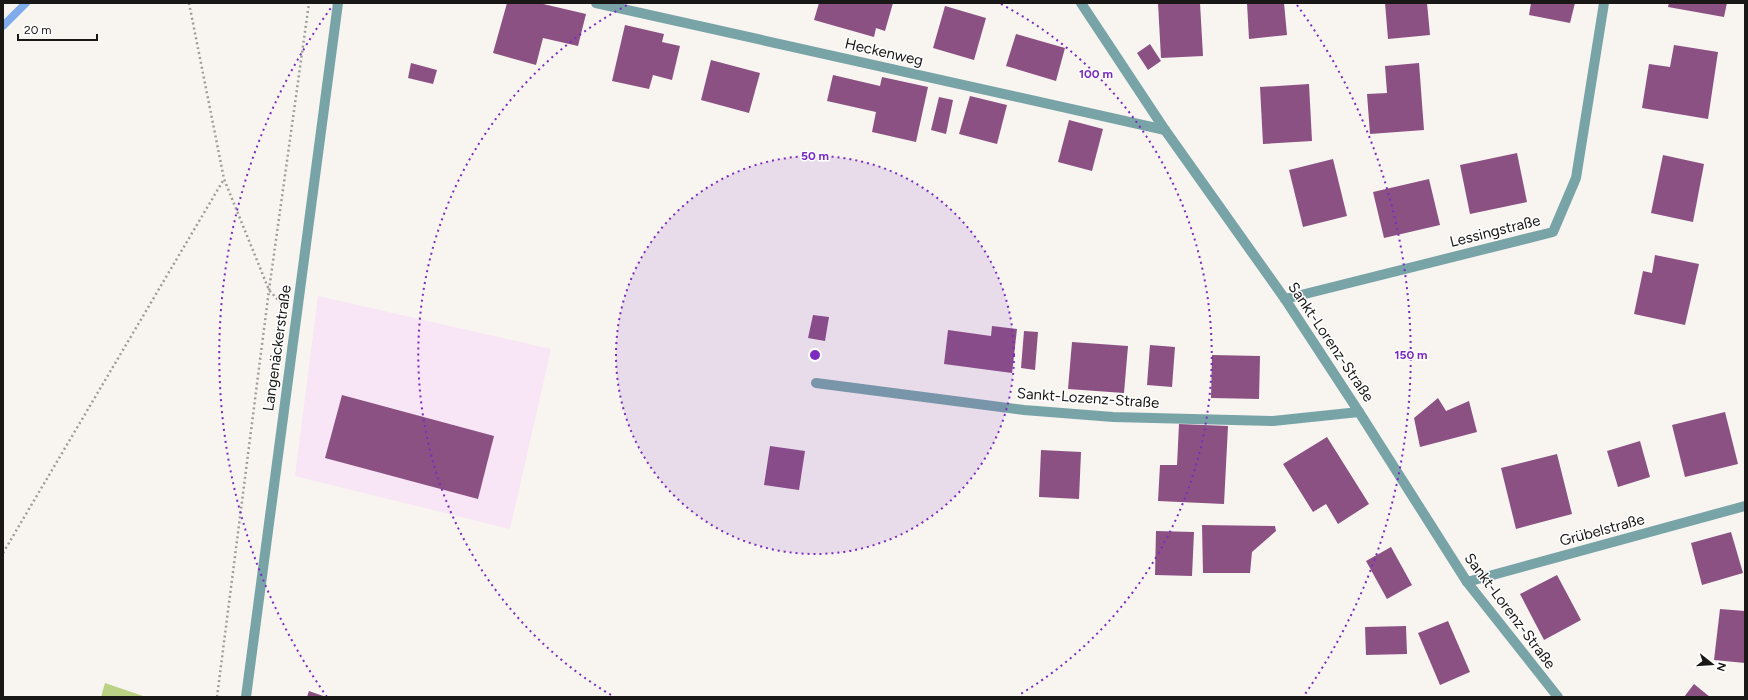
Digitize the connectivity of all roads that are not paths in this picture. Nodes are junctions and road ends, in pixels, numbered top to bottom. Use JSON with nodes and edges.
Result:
{"nodes":[{"id":1,"x":338,"y":3,"type":"edge"},
{"id":2,"x":596,"y":3,"type":"edge"},
{"id":3,"x":1081,"y":3,"type":"edge"},
{"id":4,"x":1604,"y":3,"type":"edge"},
{"id":5,"x":1165,"y":130,"type":"junction"},
{"id":6,"x":1285,"y":299,"type":"junction"},
{"id":7,"x":816,"y":383,"type":"dead end"},
{"id":8,"x":1359,"y":412,"type":"junction"},
{"id":9,"x":1745,"y":506,"type":"edge"},
{"id":10,"x":1467,"y":582,"type":"junction"},
{"id":11,"x":246,"y":697,"type":"edge"},
{"id":12,"x":1558,"y":697,"type":"edge"}],
"edges":[{"from":1,"to":11,"type":"street","name":"Langenäckerstraße"},
{"from":2,"to":5,"type":"street","name":"Heckenweg"},
{"from":3,"to":5,"type":"street","name":"Sankt-Lorenz-Straße"},
{"from":4,"to":6,"type":"street","name":"Lessingstraße"},
{"from":5,"to":6,"type":"street","name":"Sankt-Lorenz-Straße"},
{"from":6,"to":8,"type":"street","name":"Sankt-Lorenz-Straße"},
{"from":7,"to":8,"type":"street","name":"Sankt-Lozenz-Straße"},
{"from":8,"to":10,"type":"street","name":"Sankt-Lorenz-Straße"},
{"from":9,"to":10,"type":"street","name":"Grübelstraße"},
{"from":10,"to":12,"type":"street","name":"Sankt-Lorenz-Straße"}]}
